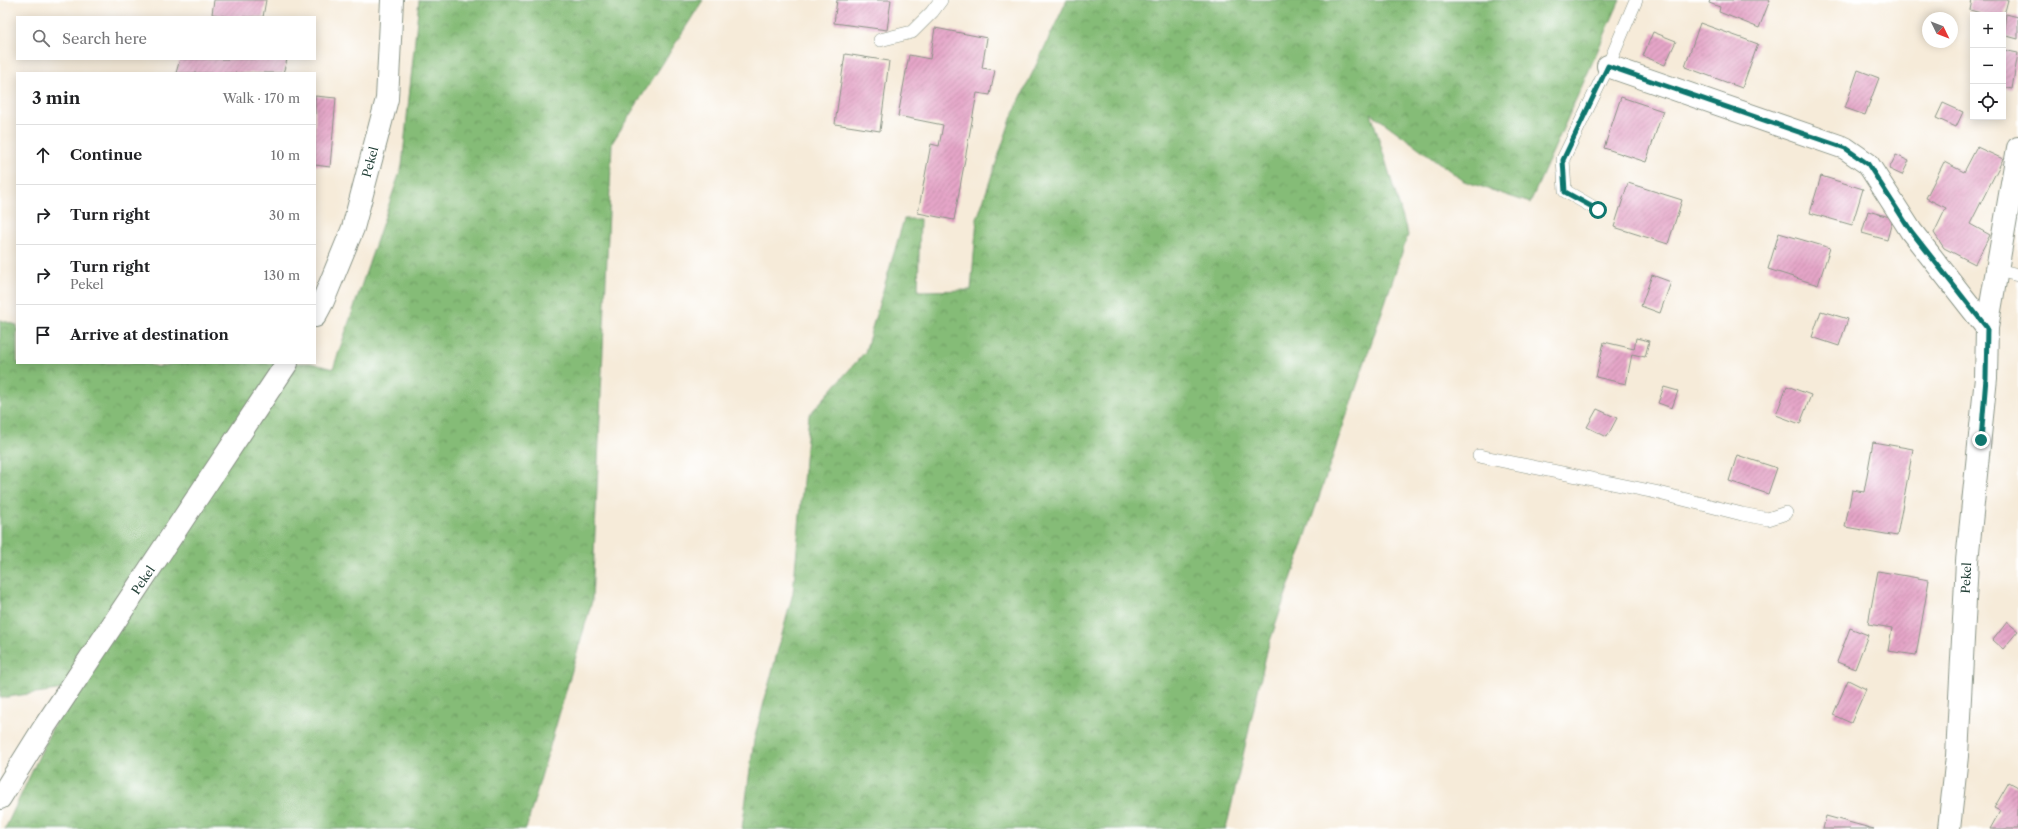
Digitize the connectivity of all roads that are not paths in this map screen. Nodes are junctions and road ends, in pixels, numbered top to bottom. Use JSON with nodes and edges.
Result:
{"nodes":[{"id":1,"x":392,"y":0,"type":"edge"},
{"id":2,"x":941,"y":0,"type":"edge"},
{"id":3,"x":1636,"y":0,"type":"edge"},
{"id":4,"x":880,"y":40,"type":"dead end"},
{"id":5,"x":1608,"y":66,"type":"junction"},
{"id":6,"x":2018,"y":148,"type":"edge"},
{"id":7,"x":1598,"y":210,"type":"dead end"},
{"id":8,"x":2008,"y":272,"type":"edge"},
{"id":9,"x":316,"y":314,"type":"edge"},
{"id":10,"x":1987,"y":328,"type":"junction"},
{"id":11,"x":287,"y":364,"type":"edge"},
{"id":12,"x":1479,"y":456,"type":"dead end"},
{"id":13,"x":1786,"y":513,"type":"dead end"},
{"id":14,"x":0,"y":798,"type":"edge"},
{"id":15,"x":1949,"y":829,"type":"edge"}],
"edges":[{"from":1,"to":9,"type":"street","name":"Pekel"},
{"from":2,"to":4,"type":"lane"},
{"from":3,"to":5,"type":"lane"},
{"from":5,"to":7,"type":"lane"},
{"from":5,"to":10,"type":"street"},
{"from":6,"to":8,"type":"street","name":"Pekel"},
{"from":8,"to":10,"type":"street","name":"Pekel"},
{"from":10,"to":15,"type":"street","name":"Pekel"},
{"from":11,"to":14,"type":"street","name":"Pekel"},
{"from":12,"to":13,"type":"lane"}]}
